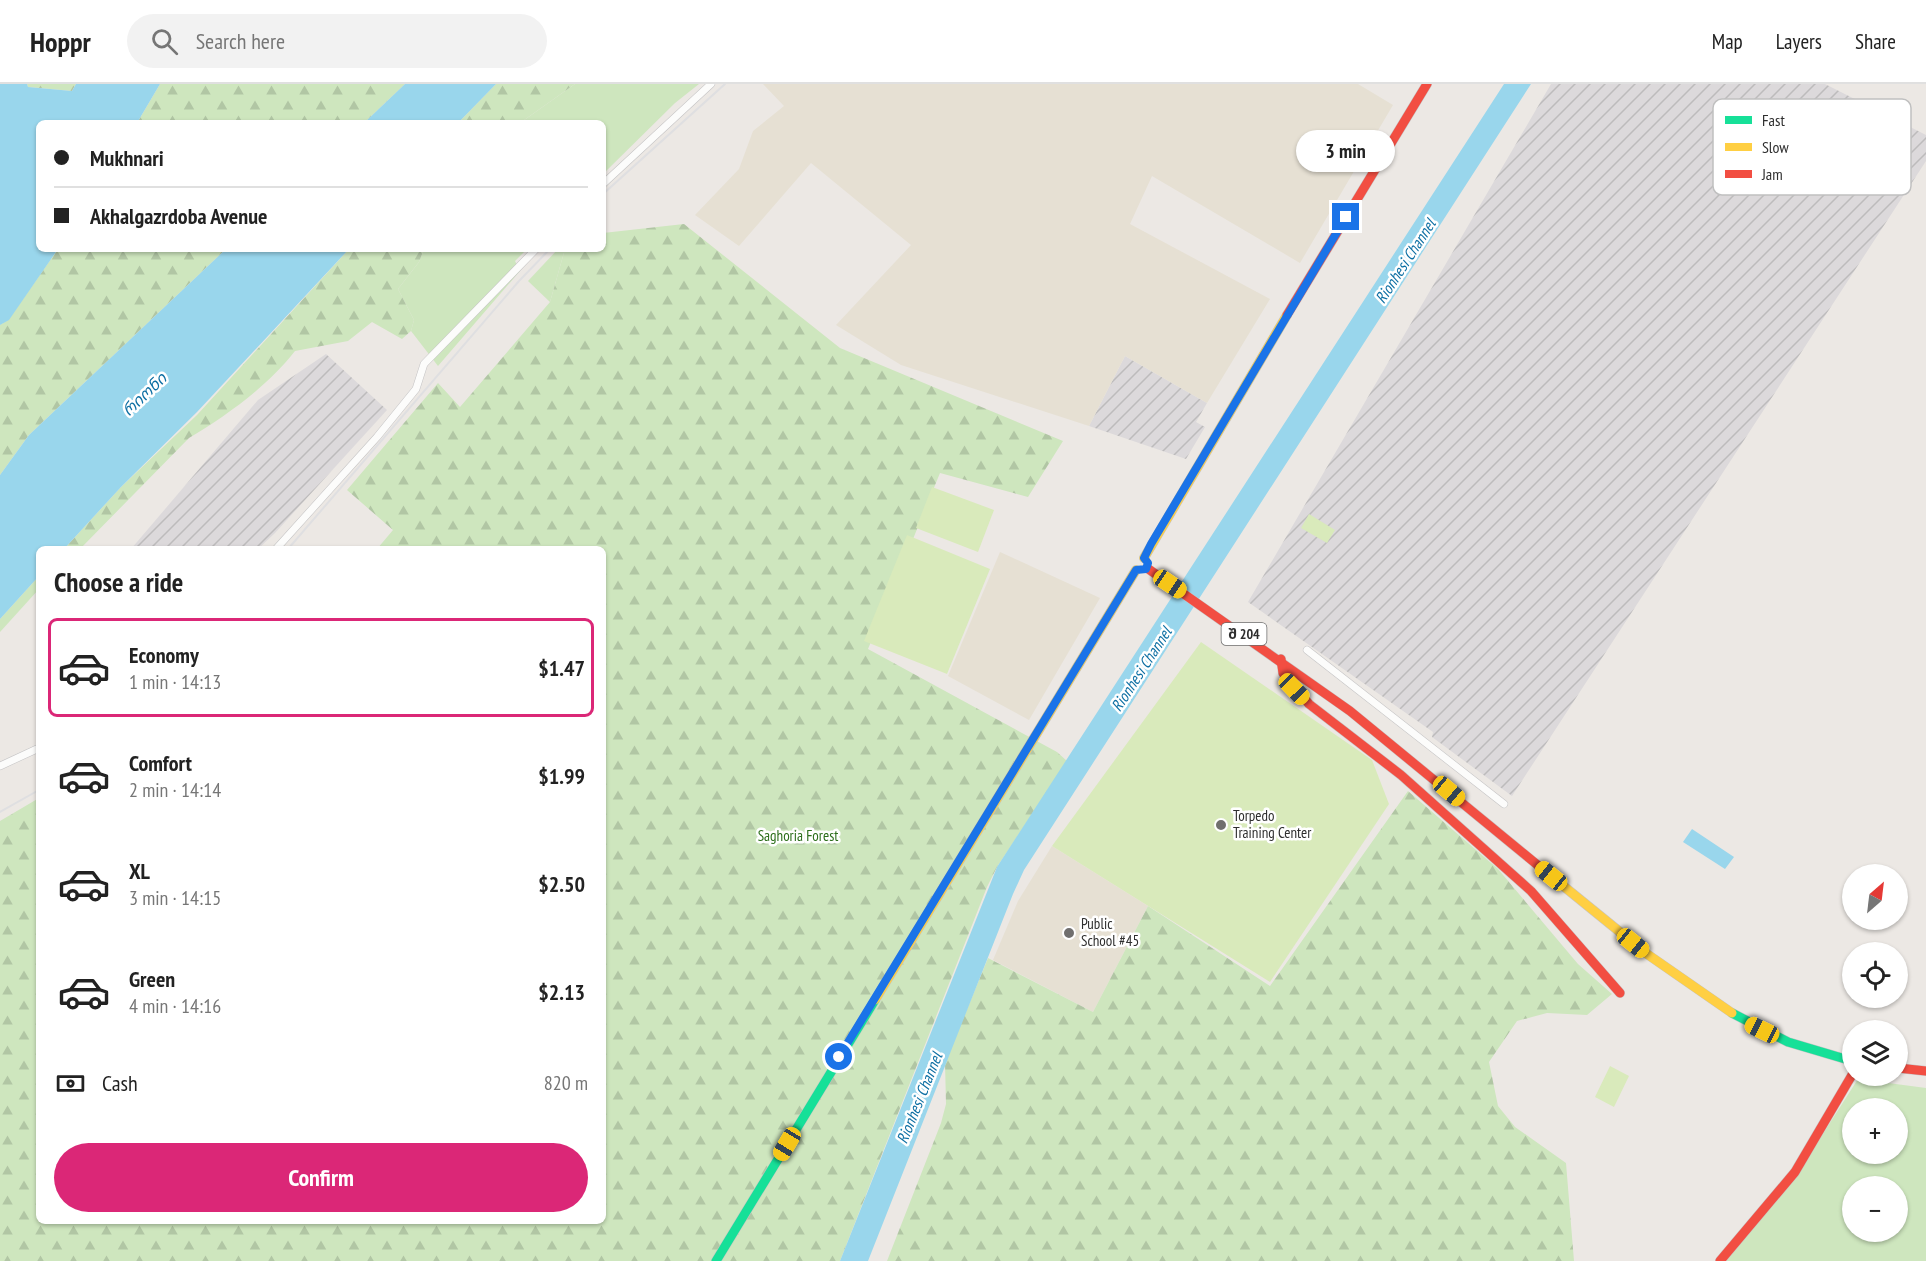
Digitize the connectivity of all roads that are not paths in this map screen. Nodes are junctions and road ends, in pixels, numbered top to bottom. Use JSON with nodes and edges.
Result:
{"nodes":[{"id":1,"x":711,"y":84,"type":"edge"},
{"id":2,"x":1427,"y":84,"type":"edge"},
{"id":3,"x":606,"y":181,"type":"edge"},
{"id":4,"x":533,"y":252,"type":"edge"},
{"id":5,"x":279,"y":546,"type":"edge"},
{"id":6,"x":1144,"y":558,"type":"junction"},
{"id":7,"x":1147,"y":568,"type":"junction"},
{"id":8,"x":1136,"y":570,"type":"junction"},
{"id":9,"x":1307,"y":650,"type":"dead end"},
{"id":10,"x":1281,"y":659,"type":"junction"},
{"id":11,"x":36,"y":749,"type":"edge"},
{"id":12,"x":0,"y":766,"type":"edge"},
{"id":13,"x":1504,"y":804,"type":"dead end"},
{"id":14,"x":1620,"y":993,"type":"dead end"},
{"id":15,"x":1842,"y":1059,"type":"edge"},
{"id":16,"x":1908,"y":1069,"type":"edge"},
{"id":17,"x":1926,"y":1071,"type":"edge"},
{"id":18,"x":1846,"y":1086,"type":"edge"},
{"id":19,"x":716,"y":1261,"type":"edge"},
{"id":20,"x":1720,"y":1261,"type":"edge"}],
"edges":[{"from":1,"to":3,"type":"street"},
{"from":2,"to":6,"type":"main road"},
{"from":4,"to":5,"type":"street"},
{"from":6,"to":7,"type":"main road"},
{"from":6,"to":8,"type":"main road"},
{"from":7,"to":8,"type":"main road"},
{"from":7,"to":10,"type":"main road","number":"შ 204"},
{"from":8,"to":19,"type":"main road"},
{"from":9,"to":13,"type":"street"},
{"from":10,"to":14,"type":"main road"},
{"from":10,"to":15,"type":"main road","number":"შ 204"},
{"from":11,"to":12,"type":"street"},
{"from":16,"to":17,"type":"main road"},
{"from":18,"to":20,"type":"main road"}]}
